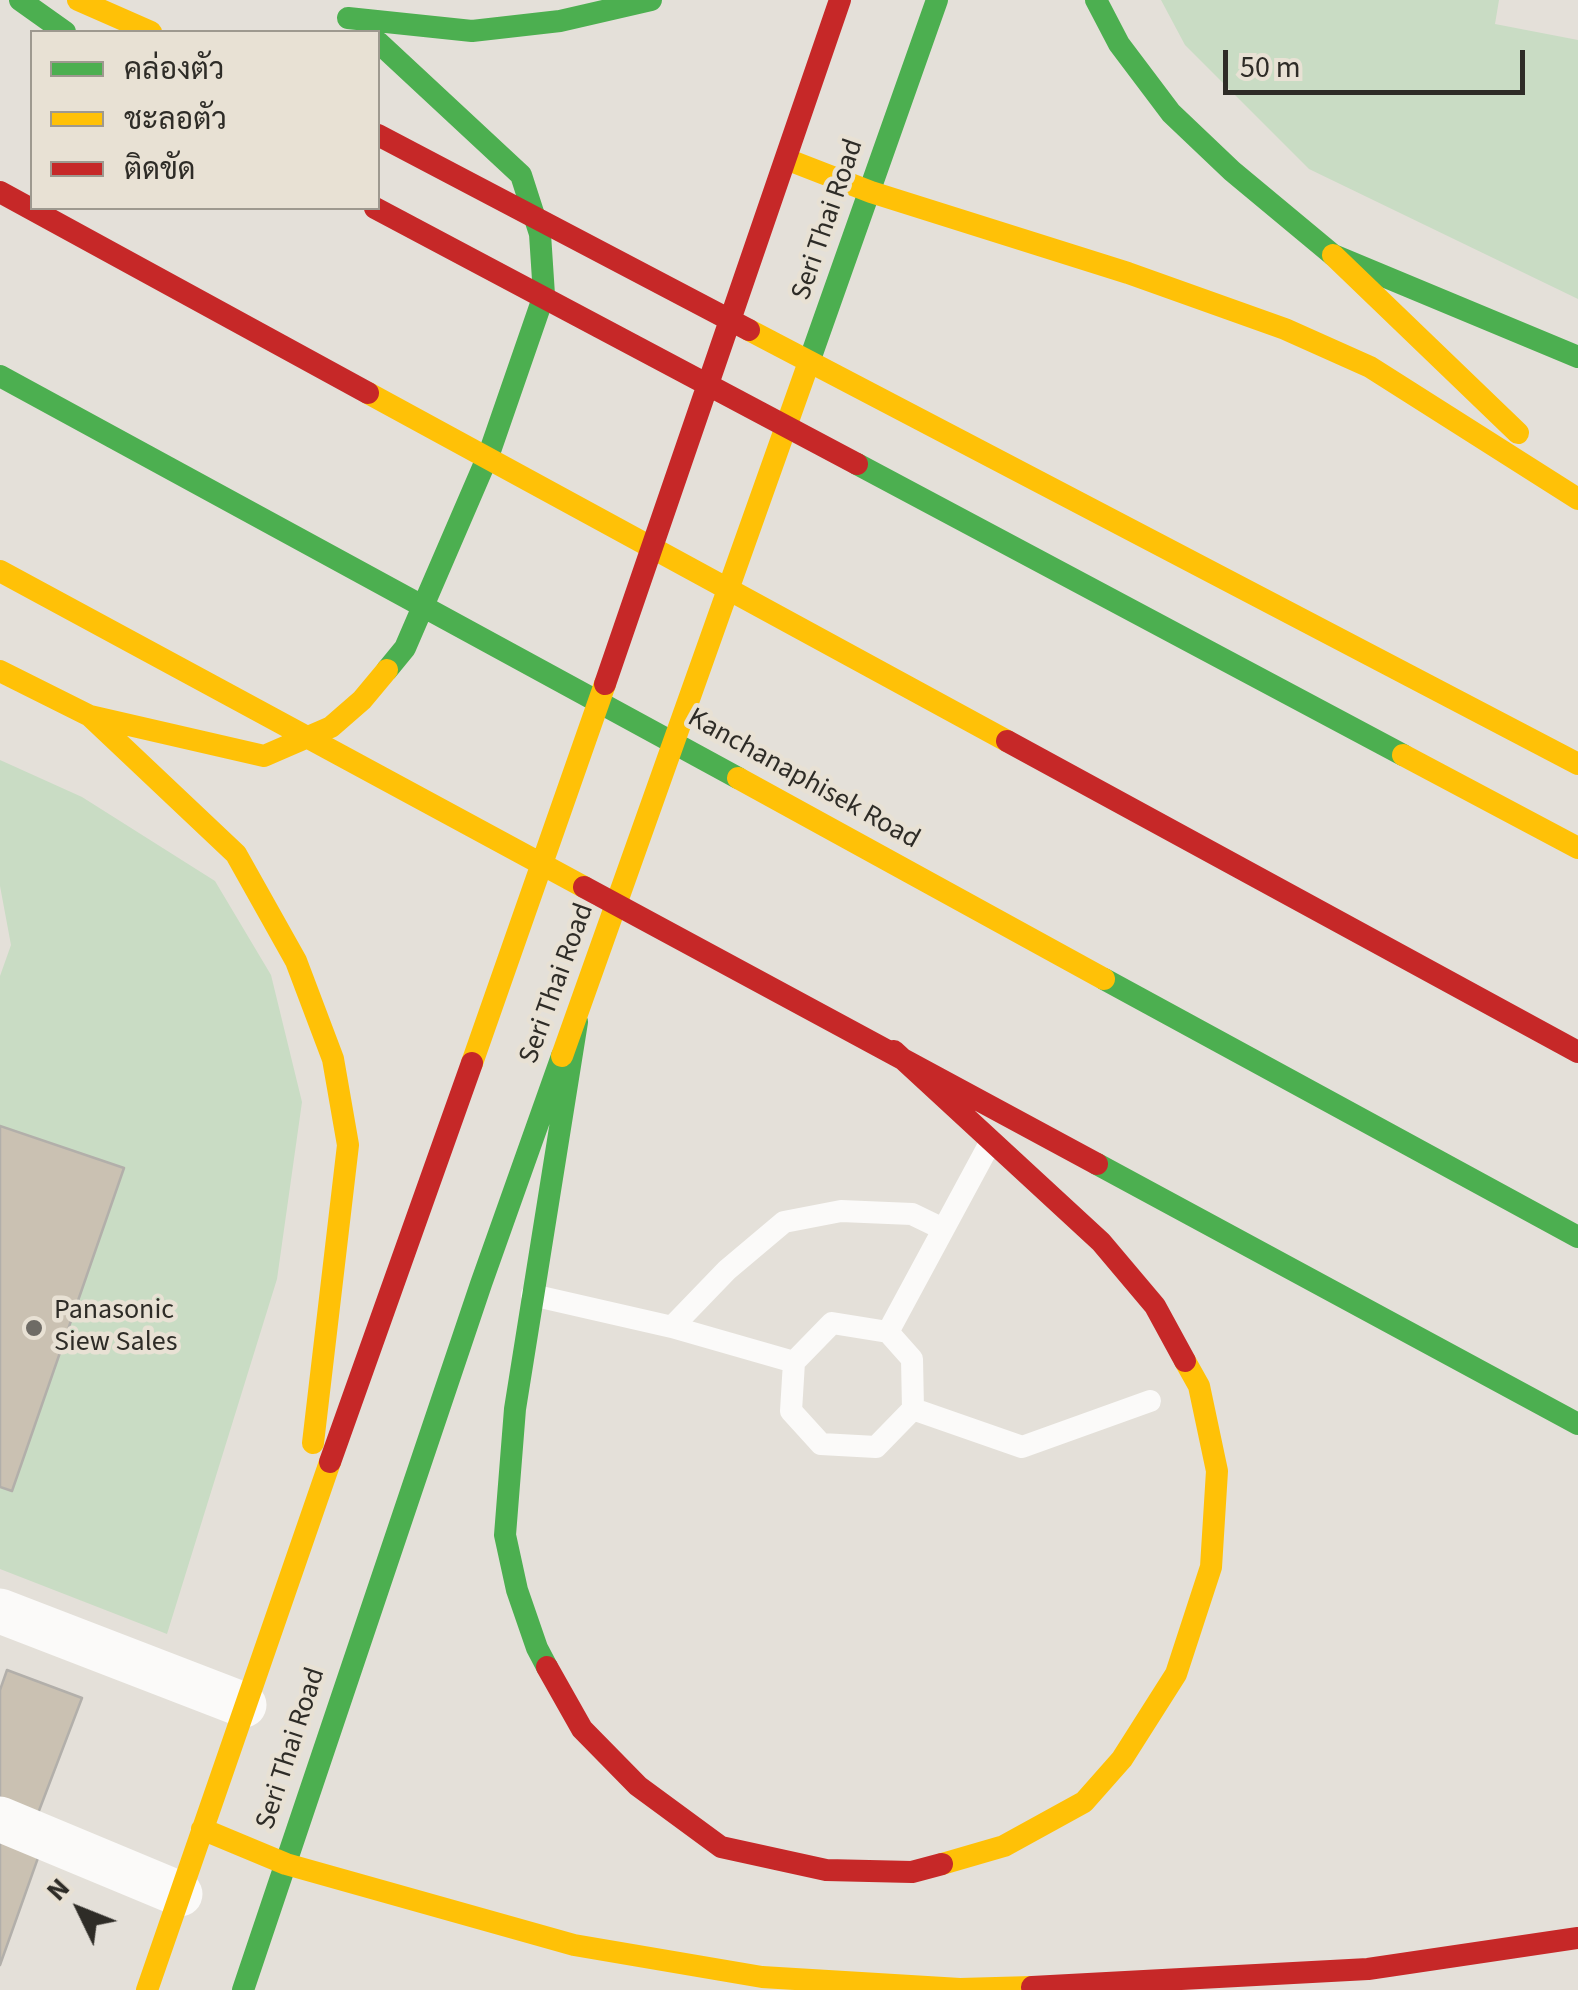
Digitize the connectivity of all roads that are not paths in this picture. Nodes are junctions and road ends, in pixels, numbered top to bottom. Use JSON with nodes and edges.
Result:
{"nodes":[{"id":1,"x":20,"y":0,"type":"edge"},
{"id":2,"x":78,"y":0,"type":"edge"},
{"id":3,"x":651,"y":0,"type":"edge"},
{"id":4,"x":840,"y":0,"type":"edge"},
{"id":5,"x":937,"y":0,"type":"edge"},
{"id":6,"x":1096,"y":0,"type":"edge"},
{"id":7,"x":349,"y":20,"type":"edge"},
{"id":8,"x":62,"y":30,"type":"edge"},
{"id":9,"x":146,"y":30,"type":"edge"},
{"id":10,"x":380,"y":44,"type":"edge"},
{"id":11,"x":380,"y":136,"type":"edge"},
{"id":12,"x":786,"y":159,"type":"junction"},
{"id":13,"x":0,"y":192,"type":"edge"},
{"id":14,"x":871,"y":192,"type":"junction"},
{"id":15,"x":30,"y":208,"type":"edge"},
{"id":16,"x":33,"y":210,"type":"edge"},
{"id":17,"x":379,"y":210,"type":"edge"},
{"id":18,"x":1333,"y":255,"type":"junction"},
{"id":19,"x":1578,"y":357,"type":"edge"},
{"id":20,"x":0,"y":376,"type":"edge"},
{"id":21,"x":1578,"y":490,"type":"edge"},
{"id":22,"x":1578,"y":498,"type":"edge"},
{"id":23,"x":0,"y":571,"type":"edge"},
{"id":24,"x":0,"y":671,"type":"edge"},
{"id":25,"x":90,"y":716,"type":"junction"},
{"id":26,"x":1578,"y":764,"type":"edge"},
{"id":27,"x":1578,"y":848,"type":"edge"},
{"id":28,"x":576,"y":1022,"type":"junction"},
{"id":29,"x":894,"y":1051,"type":"junction"},
{"id":30,"x":1578,"y":1052,"type":"edge"},
{"id":31,"x":990,"y":1143,"type":"dead end"},
{"id":32,"x":943,"y":1229,"type":"junction"},
{"id":33,"x":1578,"y":1237,"type":"edge"},
{"id":34,"x":532,"y":1295,"type":"junction"},
{"id":35,"x":672,"y":1327,"type":"junction"},
{"id":36,"x":888,"y":1332,"type":"junction"},
{"id":37,"x":794,"y":1362,"type":"junction"},
{"id":38,"x":1150,"y":1400,"type":"dead end"},
{"id":39,"x":913,"y":1409,"type":"junction"},
{"id":40,"x":1578,"y":1424,"type":"edge"},
{"id":41,"x":300,"y":1545,"type":"junction"},
{"id":42,"x":0,"y":1612,"type":"edge"},
{"id":43,"x":244,"y":1705,"type":"junction"},
{"id":44,"x":0,"y":1818,"type":"edge"},
{"id":45,"x":202,"y":1828,"type":"junction"},
{"id":46,"x":286,"y":1864,"type":"junction"},
{"id":47,"x":180,"y":1894,"type":"junction"},
{"id":48,"x":1578,"y":1938,"type":"edge"},
{"id":49,"x":960,"y":1989,"type":"edge"},
{"id":50,"x":147,"y":1990,"type":"edge"},
{"id":51,"x":244,"y":1990,"type":"edge"},
{"id":52,"x":953,"y":1990,"type":"edge"}],
"edges":[{"from":1,"to":8,"type":"main road"},
{"from":2,"to":9,"type":"main road"},
{"from":3,"to":7,"type":"main road"},
{"from":4,"to":12,"type":"main road","name":"Seri Thai Road"},
{"from":5,"to":14,"type":"main road","name":"Seri Thai Road"},
{"from":6,"to":18,"type":"main road"},
{"from":10,"to":25,"type":"main road"},
{"from":11,"to":26,"type":"main road"},
{"from":12,"to":14,"type":"main road"},
{"from":12,"to":41,"type":"main road","name":"Seri Thai Road"},
{"from":13,"to":15,"type":"main road"},
{"from":14,"to":22,"type":"main road"},
{"from":14,"to":28,"type":"main road","name":"Seri Thai Road"},
{"from":16,"to":30,"type":"main road"},
{"from":17,"to":27,"type":"main road"},
{"from":18,"to":19,"type":"main road"},
{"from":18,"to":21,"type":"main road"},
{"from":20,"to":33,"type":"main road","name":"Kanchanaphisek Road"},
{"from":23,"to":29,"type":"main road"},
{"from":24,"to":25,"type":"main road"},
{"from":25,"to":41,"type":"main road"},
{"from":28,"to":34,"type":"main road"},
{"from":28,"to":46,"type":"main road","name":"Seri Thai Road"},
{"from":29,"to":34,"type":"main road"},
{"from":29,"to":40,"type":"main road"},
{"from":31,"to":32,"type":"lane"},
{"from":32,"to":35,"type":"lane"},
{"from":32,"to":36,"type":"lane"},
{"from":34,"to":35,"type":"lane"},
{"from":35,"to":37,"type":"lane"},
{"from":36,"to":37,"type":"lane"},
{"from":36,"to":39,"type":"lane"},
{"from":37,"to":39,"type":"lane"},
{"from":38,"to":39,"type":"lane"},
{"from":41,"to":43,"type":"main road","name":"Seri Thai Road"},
{"from":42,"to":43,"type":"street"},
{"from":43,"to":45,"type":"main road","name":"Seri Thai Road"},
{"from":44,"to":47,"type":"street"},
{"from":45,"to":46,"type":"main road"},
{"from":45,"to":47,"type":"main road","name":"Seri Thai Road"},
{"from":46,"to":49,"type":"main road"},
{"from":46,"to":51,"type":"main road","name":"Seri Thai Road"},
{"from":47,"to":50,"type":"main road","name":"Seri Thai Road"},
{"from":48,"to":49,"type":"main road"},
{"from":49,"to":52,"type":"main road"}]}
